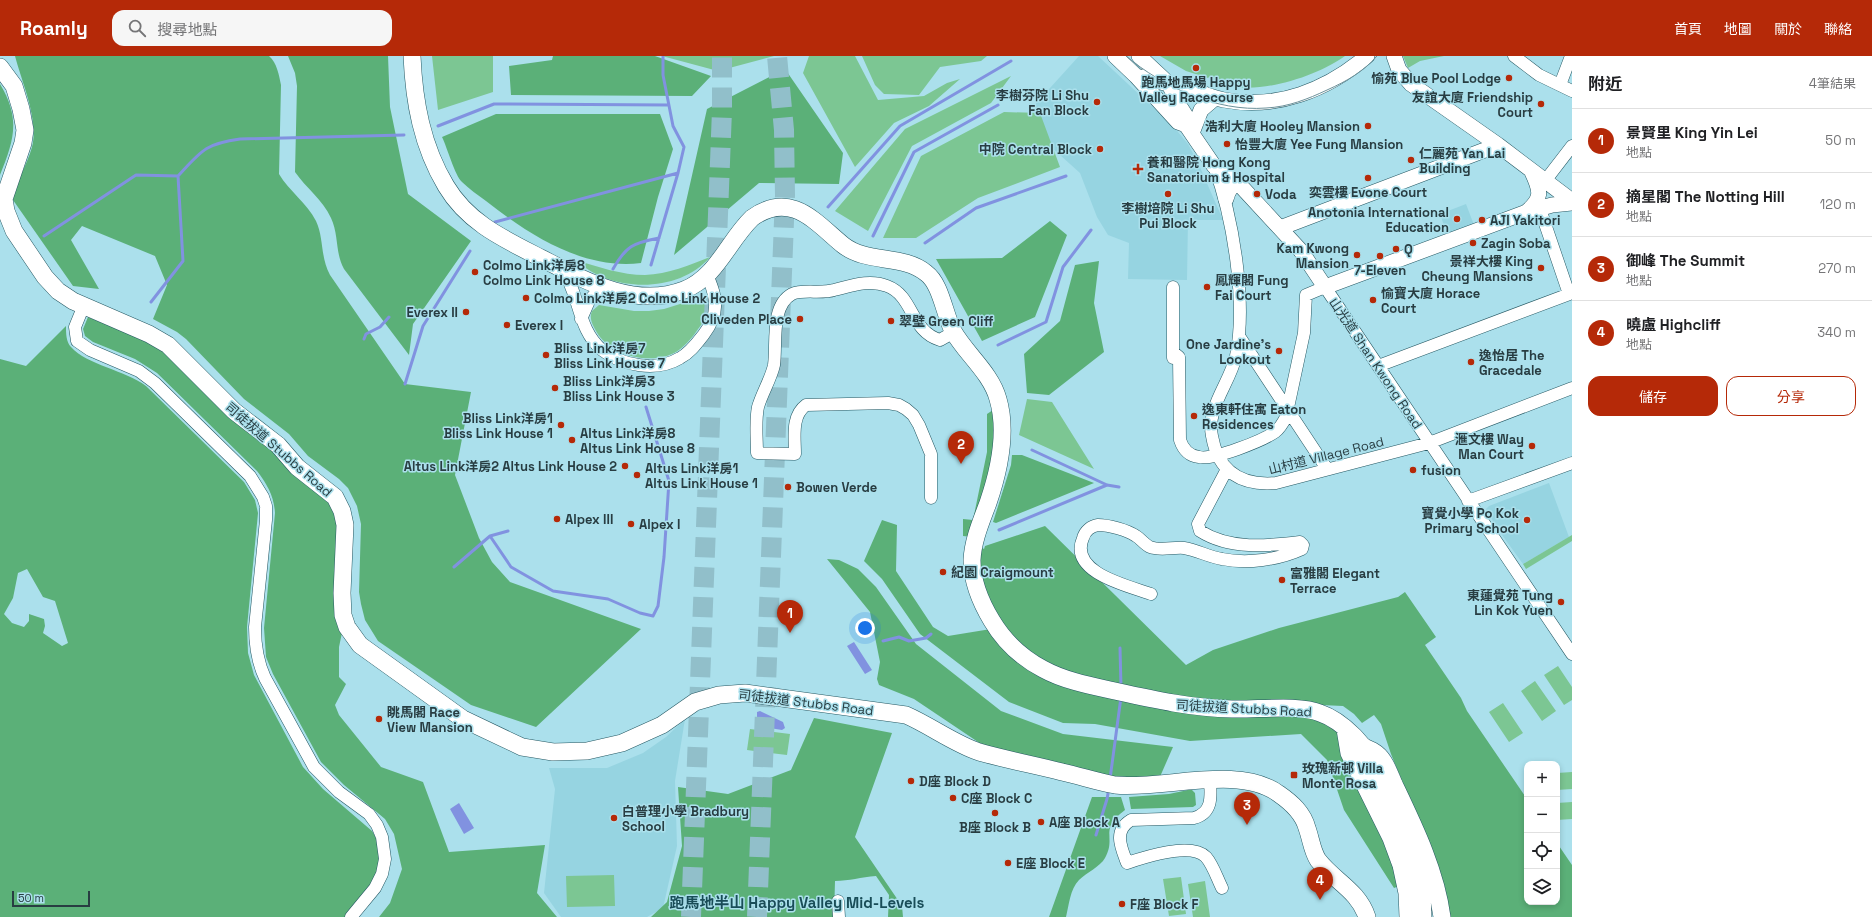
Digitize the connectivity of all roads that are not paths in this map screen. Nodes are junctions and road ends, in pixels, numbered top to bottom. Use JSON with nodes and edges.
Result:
{"nodes":[{"id":1,"x":412,"y":56,"type":"edge"},
{"id":2,"x":1115,"y":56,"type":"edge"},
{"id":3,"x":1139,"y":56,"type":"edge"},
{"id":4,"x":1367,"y":56,"type":"edge"},
{"id":5,"x":1394,"y":56,"type":"edge"},
{"id":6,"x":1514,"y":56,"type":"edge"},
{"id":7,"x":1571,"y":56,"type":"edge"},
{"id":8,"x":0,"y":67,"type":"edge"},
{"id":9,"x":1136,"y":76,"type":"junction"},
{"id":10,"x":1169,"y":84,"type":"junction"},
{"id":11,"x":1560,"y":85,"type":"junction"},
{"id":12,"x":1572,"y":91,"type":"edge"},
{"id":13,"x":1215,"y":98,"type":"junction"},
{"id":14,"x":1189,"y":129,"type":"junction"},
{"id":15,"x":1498,"y":145,"type":"junction"},
{"id":16,"x":1572,"y":146,"type":"edge"},
{"id":17,"x":1214,"y":166,"type":"junction"},
{"id":18,"x":1532,"y":172,"type":"junction"},
{"id":19,"x":1545,"y":181,"type":"junction"},
{"id":20,"x":1239,"y":184,"type":"junction"},
{"id":21,"x":1226,"y":199,"type":"junction"},
{"id":22,"x":1572,"y":202,"type":"edge"},
{"id":23,"x":1540,"y":209,"type":"junction"},
{"id":24,"x":1524,"y":213,"type":"junction"},
{"id":25,"x":1280,"y":228,"type":"junction"},
{"id":26,"x":562,"y":269,"type":"junction"},
{"id":27,"x":707,"y":274,"type":"junction"},
{"id":28,"x":601,"y":287,"type":"junction"},
{"id":29,"x":1173,"y":287,"type":"dead end"},
{"id":30,"x":1325,"y":287,"type":"junction"},
{"id":31,"x":1571,"y":294,"type":"edge"},
{"id":32,"x":84,"y":305,"type":"junction"},
{"id":33,"x":581,"y":319,"type":"junction"},
{"id":34,"x":954,"y":332,"type":"junction"},
{"id":35,"x":1239,"y":336,"type":"junction"},
{"id":36,"x":1173,"y":352,"type":"junction"},
{"id":37,"x":1378,"y":366,"type":"junction"},
{"id":38,"x":1572,"y":388,"type":"edge"},
{"id":39,"x":1288,"y":408,"type":"junction"},
{"id":40,"x":1173,"y":418,"type":"dead end"},
{"id":41,"x":1429,"y":443,"type":"junction"},
{"id":42,"x":1218,"y":456,"type":"junction"},
{"id":43,"x":1572,"y":463,"type":"edge"},
{"id":44,"x":1227,"y":469,"type":"junction"},
{"id":45,"x":1327,"y":469,"type":"junction"},
{"id":46,"x":931,"y":498,"type":"dead end"},
{"id":47,"x":1468,"y":501,"type":"junction"},
{"id":48,"x":1151,"y":594,"type":"dead end"},
{"id":49,"x":1572,"y":654,"type":"edge"},
{"id":50,"x":1354,"y":737,"type":"junction"},
{"id":51,"x":1210,"y":780,"type":"junction"},
{"id":52,"x":1222,"y":888,"type":"dead end"},
{"id":53,"x":838,"y":901,"type":"dead end"},
{"id":54,"x":351,"y":917,"type":"edge"},
{"id":55,"x":839,"y":917,"type":"edge"},
{"id":56,"x":1367,"y":917,"type":"edge"},
{"id":57,"x":1408,"y":917,"type":"edge"},
{"id":58,"x":1423,"y":917,"type":"edge"},
{"id":59,"x":1442,"y":917,"type":"edge"}],
"edges":[{"from":1,"to":26,"type":"main road","name":"司徒拔道 Stubbs Road"},
{"from":2,"to":9,"type":"street"},
{"from":3,"to":10,"type":"street"},
{"from":4,"to":13,"type":"street"},
{"from":5,"to":15,"type":"street"},
{"from":6,"to":11,"type":"street"},
{"from":7,"to":11,"type":"street"},
{"from":8,"to":32,"type":"main road","name":"司徒拔道 Stubbs Road"},
{"from":9,"to":10,"type":"street"},
{"from":9,"to":14,"type":"street"},
{"from":10,"to":13,"type":"street"},
{"from":10,"to":14,"type":"street","name":"山光道 Shan Kwong Road"},
{"from":11,"to":12,"type":"street"},
{"from":13,"to":14,"type":"street"},
{"from":14,"to":17,"type":"street","name":"山光道 Shan Kwong Road"},
{"from":15,"to":18,"type":"street"},
{"from":15,"to":25,"type":"street"},
{"from":16,"to":19,"type":"street"},
{"from":17,"to":20,"type":"street","name":"山光道 Shan Kwong Road"},
{"from":17,"to":21,"type":"street","name":"山村道 Village Road"},
{"from":18,"to":19,"type":"street"},
{"from":18,"to":24,"type":"street"},
{"from":19,"to":22,"type":"street"},
{"from":20,"to":21,"type":"street"},
{"from":20,"to":25,"type":"street","name":"山光道 Shan Kwong Road"},
{"from":21,"to":35,"type":"street","name":"山村道 Village Road"},
{"from":22,"to":23,"type":"street"},
{"from":23,"to":24,"type":"street"},
{"from":23,"to":31,"type":"street"},
{"from":24,"to":30,"type":"street"},
{"from":25,"to":30,"type":"street","name":"山光道 Shan Kwong Road"},
{"from":26,"to":28,"type":"main road","name":"司徒拔道 Stubbs Road"},
{"from":26,"to":33,"type":"street"},
{"from":27,"to":28,"type":"main road","name":"司徒拔道 Stubbs Road"},
{"from":27,"to":33,"type":"street"},
{"from":27,"to":34,"type":"main road","name":"司徒拔道 Stubbs Road"},
{"from":28,"to":33,"type":"street"},
{"from":29,"to":36,"type":"street"},
{"from":30,"to":37,"type":"street","name":"山光道 Shan Kwong Road"},
{"from":30,"to":39,"type":"street"},
{"from":31,"to":37,"type":"street"},
{"from":32,"to":51,"type":"main road","name":"司徒拔道 Stubbs Road"},
{"from":32,"to":54,"type":"street"},
{"from":34,"to":46,"type":"street"},
{"from":34,"to":50,"type":"main road","name":"司徒拔道 Stubbs Road"},
{"from":35,"to":39,"type":"street"},
{"from":35,"to":42,"type":"street","name":"山村道 Village Road"},
{"from":36,"to":40,"type":"street"},
{"from":36,"to":42,"type":"street"},
{"from":37,"to":41,"type":"street","name":"山光道 Shan Kwong Road"},
{"from":38,"to":41,"type":"street","name":"山村道 Village Road"},
{"from":39,"to":42,"type":"street"},
{"from":39,"to":45,"type":"street"},
{"from":41,"to":45,"type":"street","name":"山村道 Village Road"},
{"from":41,"to":47,"type":"street","name":"山光道 Shan Kwong Road"},
{"from":42,"to":44,"type":"street","name":"山村道 Village Road"},
{"from":43,"to":47,"type":"street"},
{"from":44,"to":45,"type":"street","name":"山村道 Village Road"},
{"from":44,"to":48,"type":"street"},
{"from":47,"to":49,"type":"street","name":"山光道 Shan Kwong Road"},
{"from":50,"to":57,"type":"main road"},
{"from":50,"to":58,"type":"main road"},
{"from":50,"to":59,"type":"main road","name":"司徒拔道 Stubbs Road"},
{"from":51,"to":52,"type":"street"},
{"from":51,"to":56,"type":"main road","name":"司徒拔道 Stubbs Road"},
{"from":53,"to":55,"type":"street"}]}
